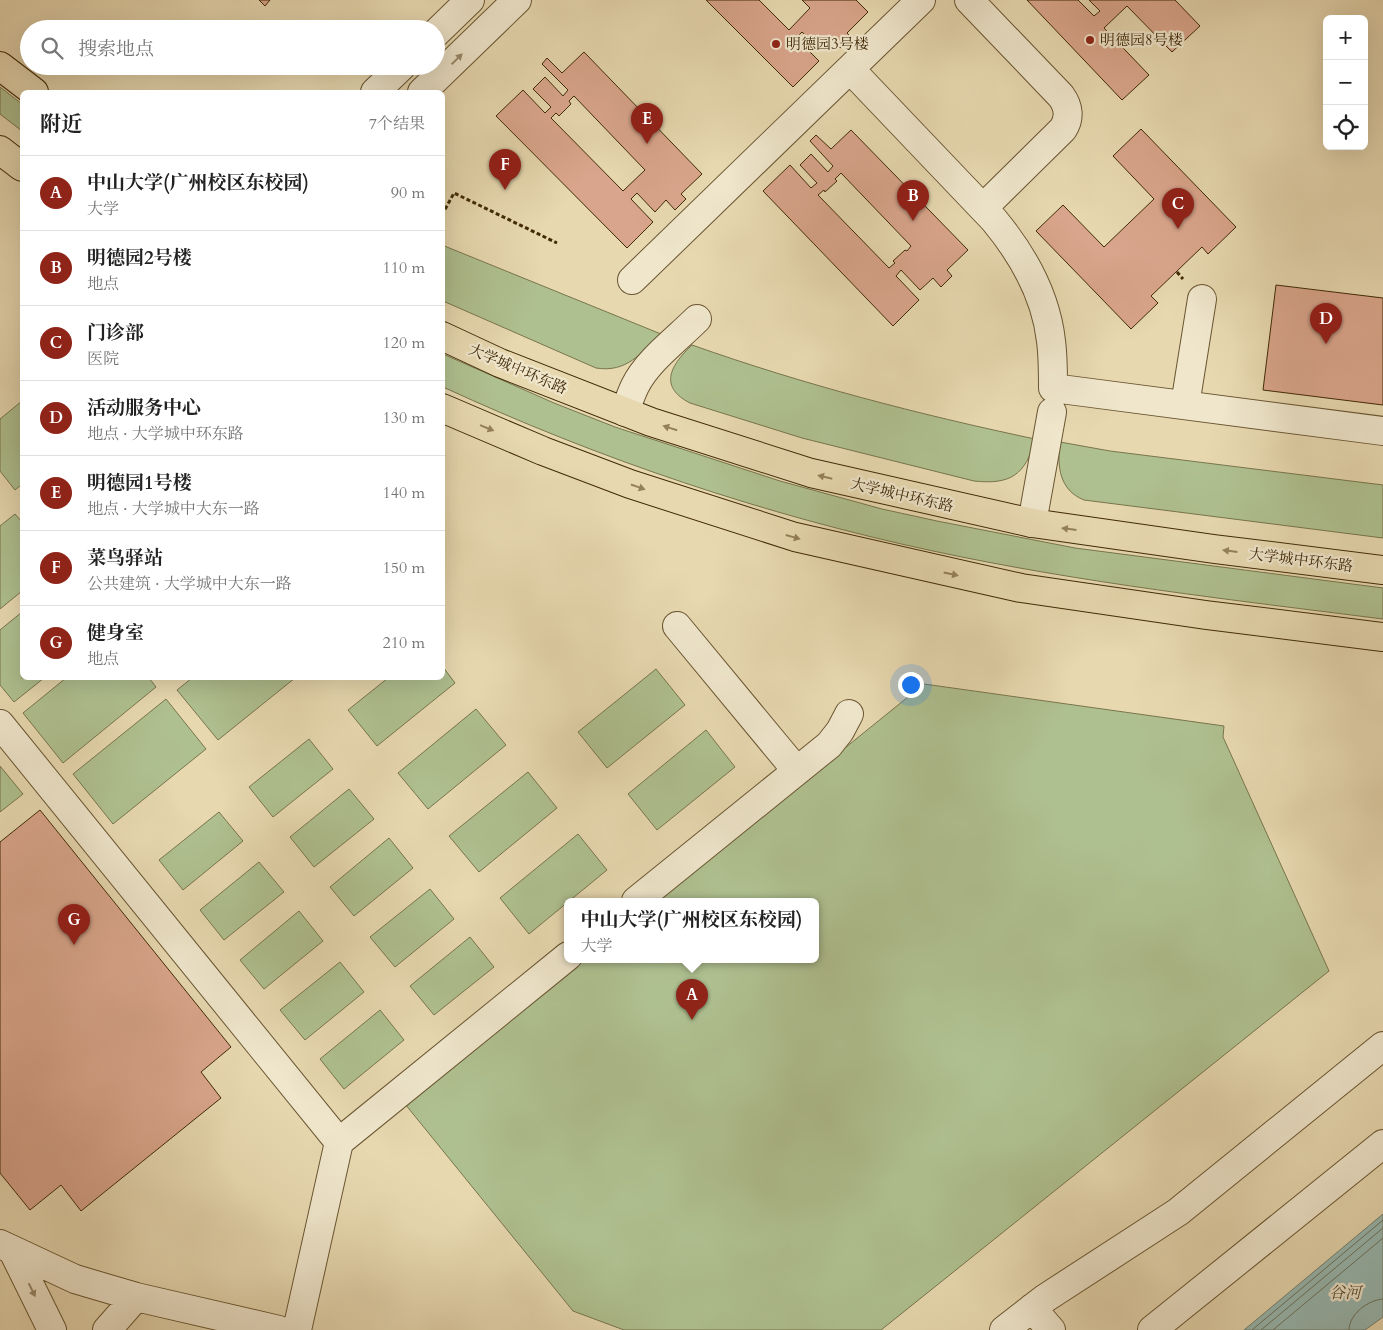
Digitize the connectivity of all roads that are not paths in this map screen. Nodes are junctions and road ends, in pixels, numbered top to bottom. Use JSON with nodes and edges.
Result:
{"nodes":[{"id":1,"x":470,"y":0,"type":"edge"},
{"id":2,"x":517,"y":0,"type":"edge"},
{"id":3,"x":920,"y":0,"type":"edge"},
{"id":4,"x":969,"y":0,"type":"edge"},
{"id":5,"x":445,"y":24,"type":"edge"},
{"id":6,"x":0,"y":66,"type":"edge"},
{"id":7,"x":850,"y":69,"type":"junction"},
{"id":8,"x":445,"y":70,"type":"edge"},
{"id":9,"x":393,"y":75,"type":"edge"},
{"id":10,"x":440,"y":75,"type":"edge"},
{"id":11,"x":31,"y":90,"type":"edge"},
{"id":12,"x":377,"y":90,"type":"edge"},
{"id":13,"x":424,"y":90,"type":"edge"},
{"id":14,"x":0,"y":150,"type":"edge"},
{"id":15,"x":20,"y":165,"type":"edge"},
{"id":16,"x":983,"y":208,"type":"junction"},
{"id":17,"x":632,"y":280,"type":"dead end"},
{"id":18,"x":1202,"y":299,"type":"dead end"},
{"id":19,"x":697,"y":319,"type":"dead end"},
{"id":20,"x":445,"y":337,"type":"edge"},
{"id":21,"x":1185,"y":405,"type":"junction"},
{"id":22,"x":445,"y":409,"type":"edge"},
{"id":23,"x":625,"y":412,"type":"junction"},
{"id":24,"x":1052,"y":412,"type":"dead end"},
{"id":25,"x":1383,"y":431,"type":"edge"},
{"id":26,"x":1032,"y":523,"type":"junction"},
{"id":27,"x":1383,"y":570,"type":"edge"},
{"id":28,"x":677,"y":626,"type":"dead end"},
{"id":29,"x":1383,"y":637,"type":"edge"},
{"id":30,"x":849,"y":714,"type":"dead end"},
{"id":31,"x":0,"y":724,"type":"edge"},
{"id":32,"x":797,"y":771,"type":"junction"},
{"id":33,"x":640,"y":898,"type":"edge"},
{"id":34,"x":564,"y":959,"type":"edge"},
{"id":35,"x":1383,"y":1046,"type":"edge"},
{"id":36,"x":339,"y":1142,"type":"junction"},
{"id":37,"x":1383,"y":1144,"type":"edge"},
{"id":38,"x":6,"y":1248,"type":"edge"},
{"id":39,"x":136,"y":1297,"type":"junction"},
{"id":40,"x":1032,"y":1308,"type":"junction"},
{"id":41,"x":52,"y":1330,"type":"edge"},
{"id":42,"x":107,"y":1330,"type":"edge"},
{"id":43,"x":279,"y":1330,"type":"edge"},
{"id":44,"x":297,"y":1330,"type":"edge"},
{"id":45,"x":1004,"y":1330,"type":"edge"},
{"id":46,"x":1051,"y":1330,"type":"edge"},
{"id":47,"x":1152,"y":1330,"type":"edge"}],
"edges":[{"from":1,"to":5,"type":"street"},
{"from":8,"to":2,"type":"street","one_way":true},
{"from":3,"to":7,"type":"street"},
{"from":4,"to":16,"type":"street"},
{"from":6,"to":11,"type":"main road"},
{"from":7,"to":16,"type":"street"},
{"from":7,"to":17,"type":"street"},
{"from":9,"to":12,"type":"street"},
{"from":13,"to":10,"type":"street","one_way":true},
{"from":14,"to":15,"type":"main road"},
{"from":16,"to":21,"type":"street"},
{"from":18,"to":21,"type":"street"},
{"from":19,"to":23,"type":"street"},
{"from":20,"to":23,"type":"main road","name":"大学城中环东路"},
{"from":21,"to":25,"type":"street"},
{"from":22,"to":29,"type":"main road","one_way":true},
{"from":26,"to":23,"type":"main road","name":"大学城中环东路","one_way":true},
{"from":24,"to":26,"type":"street"},
{"from":27,"to":26,"type":"main road","name":"大学城中环东路","one_way":true},
{"from":28,"to":32,"type":"street"},
{"from":30,"to":32,"type":"street"},
{"from":31,"to":36,"type":"street"},
{"from":32,"to":33,"type":"street"},
{"from":34,"to":36,"type":"street"},
{"from":35,"to":40,"type":"street"},
{"from":36,"to":44,"type":"street"},
{"from":37,"to":47,"type":"street"},
{"from":38,"to":39,"type":"street"},
{"from":38,"to":41,"type":"street","one_way":true},
{"from":39,"to":42,"type":"street"},
{"from":39,"to":43,"type":"street"},
{"from":40,"to":45,"type":"street"},
{"from":40,"to":46,"type":"street"}]}
